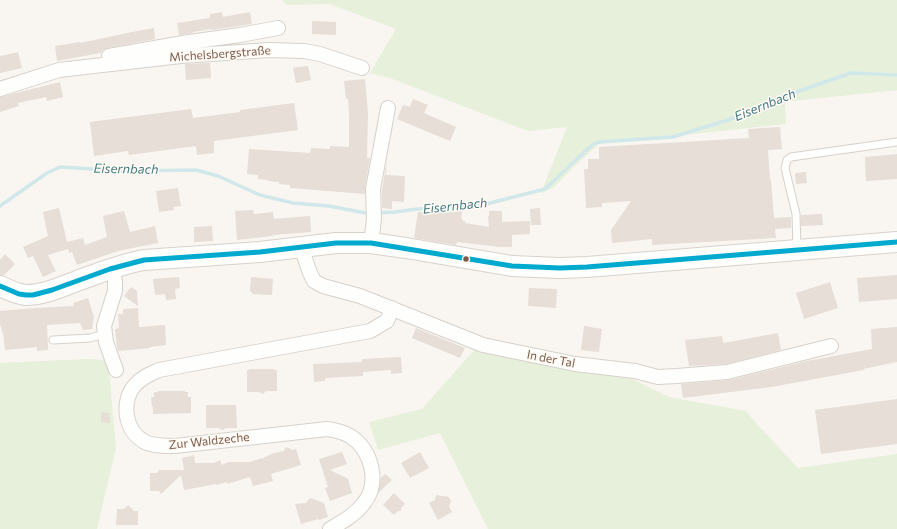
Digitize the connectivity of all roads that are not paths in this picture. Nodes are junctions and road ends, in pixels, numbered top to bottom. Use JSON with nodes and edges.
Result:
{"nodes":[{"id":1,"x":278,"y":28,"type":"dead end"},
{"id":2,"x":77,"y":68,"type":"junction"},
{"id":3,"x":362,"y":68,"type":"dead end"},
{"id":4,"x":0,"y":89,"type":"edge"},
{"id":5,"x":388,"y":108,"type":"dead end"},
{"id":6,"x":897,"y":142,"type":"edge"},
{"id":7,"x":897,"y":242,"type":"edge"},
{"id":8,"x":371,"y":243,"type":"junction"},
{"id":9,"x":301,"y":247,"type":"junction"},
{"id":10,"x":797,"y":250,"type":"junction"},
{"id":11,"x":112,"y":268,"type":"junction"},
{"id":12,"x":0,"y":286,"type":"edge"},
{"id":13,"x":392,"y":308,"type":"junction"},
{"id":14,"x":105,"y":334,"type":"junction"},
{"id":15,"x":53,"y":340,"type":"dead end"},
{"id":16,"x":832,"y":346,"type":"dead end"},
{"id":17,"x":116,"y":370,"type":"dead end"},
{"id":18,"x":330,"y":529,"type":"edge"}],
"edges":[{"from":1,"to":2,"type":"street","name":"Michelsbergstraße"},
{"from":2,"to":3,"type":"street","name":"Michelsbergstraße"},
{"from":2,"to":4,"type":"street","name":"Michelsbergstraße"},
{"from":5,"to":8,"type":"street"},
{"from":6,"to":10,"type":"lane"},
{"from":7,"to":10,"type":"main road"},
{"from":8,"to":9,"type":"main road"},
{"from":8,"to":10,"type":"main road"},
{"from":9,"to":11,"type":"main road"},
{"from":9,"to":13,"type":"street","name":"In der Tal"},
{"from":11,"to":12,"type":"main road"},
{"from":11,"to":14,"type":"street"},
{"from":13,"to":16,"type":"street","name":"In der Tal"},
{"from":13,"to":18,"type":"street","name":"Zur Waldzeche"},
{"from":14,"to":15,"type":"lane"},
{"from":14,"to":17,"type":"street"}]}
